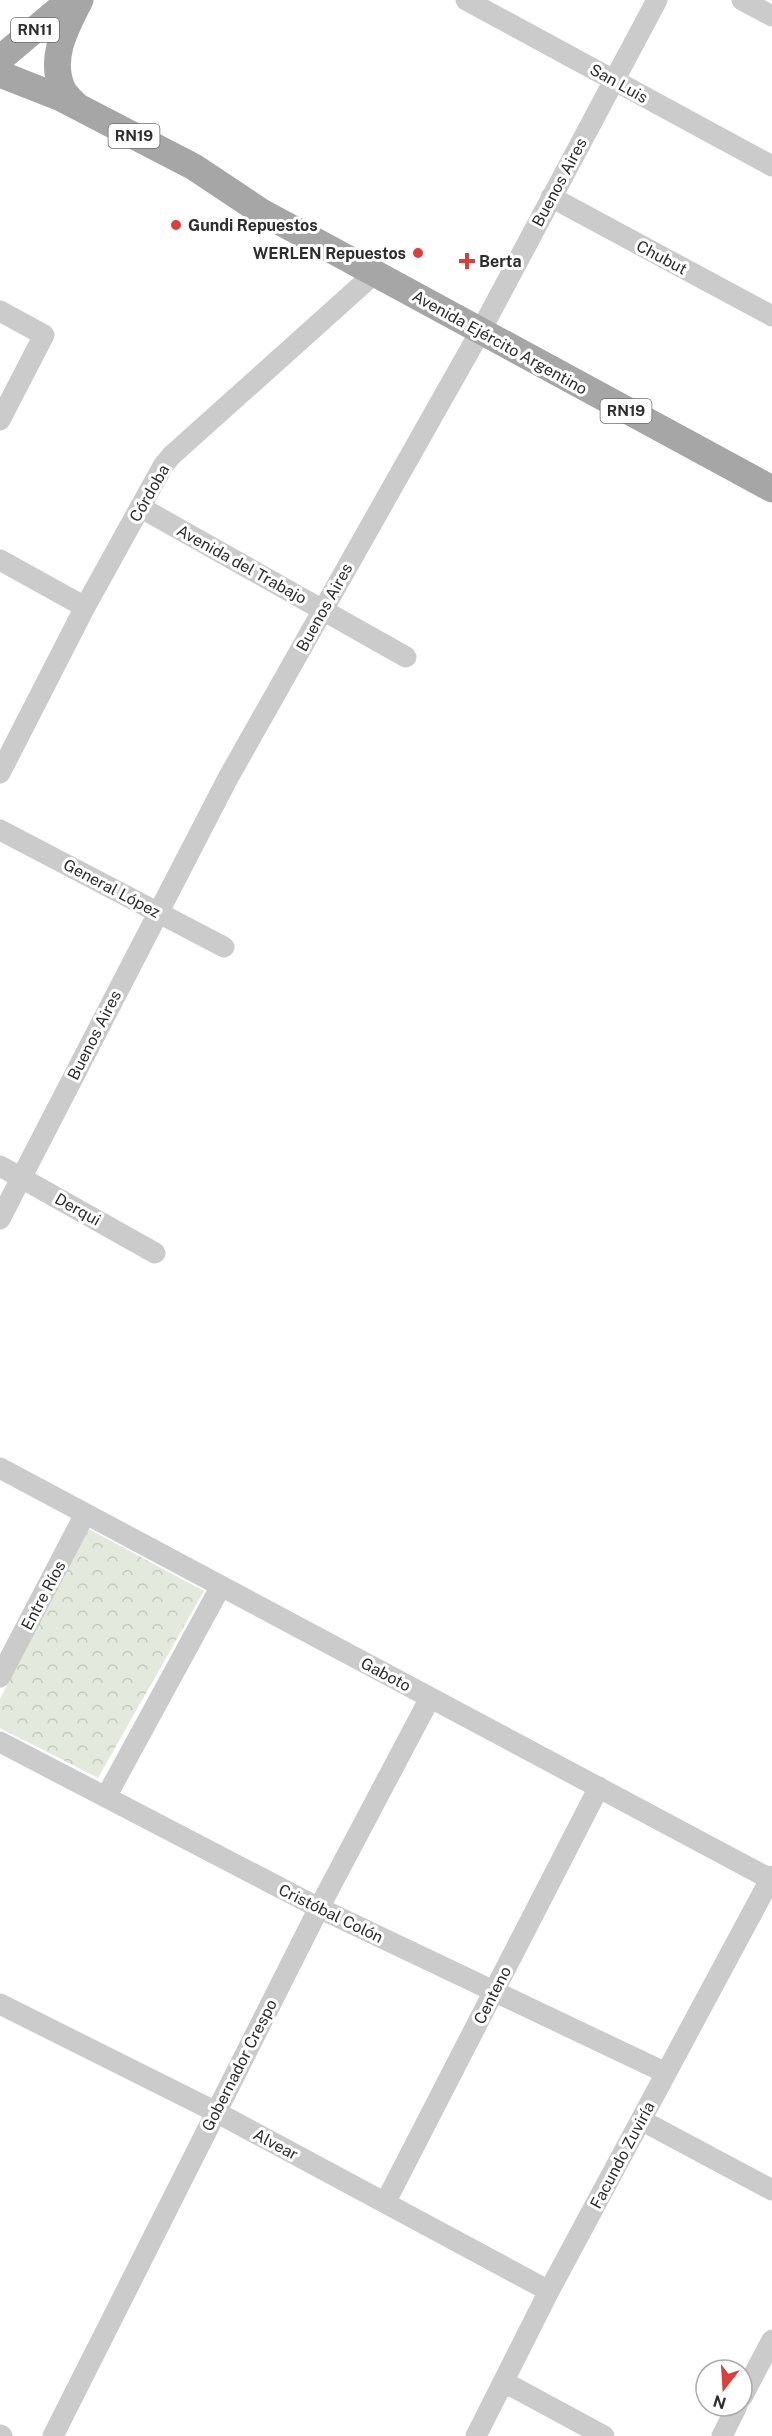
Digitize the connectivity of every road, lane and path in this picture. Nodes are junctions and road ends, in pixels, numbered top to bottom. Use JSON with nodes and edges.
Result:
{"nodes":[{"id":1,"x":70,"y":0,"type":"edge"},
{"id":2,"x":80,"y":0,"type":"edge"},
{"id":3,"x":466,"y":0,"type":"edge"},
{"id":4,"x":657,"y":0,"type":"edge"},
{"id":5,"x":742,"y":0,"type":"edge"},
{"id":6,"x":772,"y":16,"type":"edge"},
{"id":7,"x":0,"y":59,"type":"edge"},
{"id":8,"x":0,"y":76,"type":"edge"},
{"id":9,"x":614,"y":80,"type":"junction"},
{"id":10,"x":77,"y":106,"type":"junction"},
{"id":11,"x":772,"y":166,"type":"edge"},
{"id":12,"x":551,"y":197,"type":"junction"},
{"id":13,"x":260,"y":211,"type":"junction"},
{"id":14,"x":375,"y":273,"type":"junction"},
{"id":15,"x":0,"y":311,"type":"edge"},
{"id":16,"x":772,"y":316,"type":"edge"},
{"id":17,"x":480,"y":332,"type":"junction"},
{"id":18,"x":0,"y":420,"type":"edge"},
{"id":19,"x":772,"y":489,"type":"edge"},
{"id":20,"x":140,"y":507,"type":"junction"},
{"id":21,"x":0,"y":560,"type":"edge"},
{"id":22,"x":85,"y":607,"type":"junction"},
{"id":23,"x":322,"y":608,"type":"junction"},
{"id":24,"x":406,"y":657,"type":"dead end"},
{"id":25,"x":0,"y":773,"type":"edge"},
{"id":26,"x":0,"y":830,"type":"edge"},
{"id":27,"x":157,"y":912,"type":"junction"},
{"id":28,"x":224,"y":947,"type":"dead end"},
{"id":29,"x":0,"y":1166,"type":"edge"},
{"id":30,"x":22,"y":1178,"type":"junction"},
{"id":31,"x":0,"y":1219,"type":"edge"},
{"id":32,"x":155,"y":1253,"type":"dead end"},
{"id":33,"x":0,"y":1468,"type":"edge"},
{"id":34,"x":85,"y":1514,"type":"junction"},
{"id":35,"x":221,"y":1586,"type":"junction"},
{"id":36,"x":0,"y":1677,"type":"edge"},
{"id":37,"x":430,"y":1698,"type":"junction"},
{"id":38,"x":0,"y":1742,"type":"edge"},
{"id":39,"x":598,"y":1787,"type":"junction"},
{"id":40,"x":106,"y":1797,"type":"junction"},
{"id":41,"x":772,"y":1878,"type":"edge"},
{"id":42,"x":318,"y":1908,"type":"junction"},
{"id":43,"x":494,"y":1991,"type":"junction"},
{"id":44,"x":0,"y":2004,"type":"edge"},
{"id":45,"x":666,"y":2073,"type":"junction"},
{"id":46,"x":216,"y":2112,"type":"junction"},
{"id":47,"x":641,"y":2120,"type":"junction"},
{"id":48,"x":772,"y":2190,"type":"edge"},
{"id":49,"x":385,"y":2203,"type":"junction"},
{"id":50,"x":549,"y":2291,"type":"junction"},
{"id":51,"x":772,"y":2340,"type":"edge"},
{"id":52,"x":754,"y":2374,"type":"edge"},
{"id":53,"x":504,"y":2382,"type":"junction"},
{"id":54,"x":731,"y":2418,"type":"edge"},
{"id":55,"x":53,"y":2436,"type":"edge"},
{"id":56,"x":476,"y":2436,"type":"edge"},
{"id":57,"x":604,"y":2436,"type":"edge"},
{"id":58,"x":722,"y":2436,"type":"edge"}],
"edges":[{"from":1,"to":7,"type":"main road","number":"RN11"},
{"from":2,"to":10,"type":"main road"},
{"from":3,"to":9,"type":"street","name":"San Luis"},
{"from":4,"to":9,"type":"street","name":"Buenos Aires"},
{"from":5,"to":6,"type":"street"},
{"from":8,"to":10,"type":"main road","name":"Avenida Ejército Argentino","number":"RN19"},
{"from":8,"to":13,"type":"main road","name":"Avenida Ejército Argentino","number":"RN19"},
{"from":9,"to":11,"type":"street","name":"San Luis"},
{"from":9,"to":12,"type":"street","name":"Buenos Aires"},
{"from":10,"to":13,"type":"main road","name":"Avenida Ejército Argentino","number":"RN19"},
{"from":12,"to":16,"type":"street","name":"Chubut"},
{"from":12,"to":17,"type":"street","name":"Buenos Aires"},
{"from":13,"to":14,"type":"main road","name":"Avenida Ejército Argentino","number":"RN19"},
{"from":14,"to":17,"type":"main road","name":"Avenida Ejército Argentino","number":"RN19"},
{"from":14,"to":20,"type":"street","name":"Córdoba"},
{"from":15,"to":18,"type":"street"},
{"from":17,"to":19,"type":"main road","name":"Avenida Ejército Argentino","number":"RN19"},
{"from":17,"to":23,"type":"street","name":"Buenos Aires"},
{"from":20,"to":22,"type":"street","name":"Córdoba"},
{"from":20,"to":23,"type":"street","name":"Avenida del Trabajo"},
{"from":21,"to":22,"type":"street"},
{"from":22,"to":25,"type":"street","name":"Córdoba"},
{"from":23,"to":24,"type":"street","name":"Avenida del Trabajo"},
{"from":23,"to":27,"type":"street","name":"Buenos Aires"},
{"from":26,"to":27,"type":"street","name":"General López"},
{"from":27,"to":28,"type":"street","name":"General López"},
{"from":27,"to":30,"type":"street","name":"Buenos Aires"},
{"from":29,"to":30,"type":"street","name":"Derqui"},
{"from":30,"to":31,"type":"street","name":"Buenos Aires"},
{"from":30,"to":32,"type":"street","name":"Derqui"},
{"from":33,"to":34,"type":"street","name":"Gaboto"},
{"from":34,"to":35,"type":"street","name":"Gaboto"},
{"from":34,"to":36,"type":"street","name":"Entre Ríos"},
{"from":35,"to":37,"type":"street","name":"Gaboto"},
{"from":35,"to":40,"type":"street"},
{"from":37,"to":39,"type":"street","name":"Gaboto"},
{"from":37,"to":42,"type":"street","name":"Gobernador Crespo"},
{"from":38,"to":40,"type":"street","name":"Cristóbal Colón"},
{"from":39,"to":41,"type":"street","name":"Gaboto"},
{"from":39,"to":43,"type":"street","name":"Centeno"},
{"from":40,"to":42,"type":"street","name":"Cristóbal Colón"},
{"from":41,"to":45,"type":"street","name":"Facundo Zuviría"},
{"from":42,"to":43,"type":"street","name":"Cristóbal Colón"},
{"from":42,"to":46,"type":"street","name":"Gobernador Crespo"},
{"from":43,"to":45,"type":"street","name":"Cristóbal Colón"},
{"from":43,"to":49,"type":"street","name":"Centeno"},
{"from":44,"to":46,"type":"street","name":"Alvear"},
{"from":45,"to":47,"type":"street","name":"Facundo Zuviría"},
{"from":46,"to":49,"type":"street","name":"Alvear"},
{"from":46,"to":55,"type":"street","name":"Gobernador Crespo"},
{"from":47,"to":48,"type":"street"},
{"from":47,"to":50,"type":"street","name":"Facundo Zuviría"},
{"from":49,"to":50,"type":"street","name":"Alvear"},
{"from":50,"to":53,"type":"street","name":"Facundo Zuviría"},
{"from":51,"to":52,"type":"street"},
{"from":53,"to":56,"type":"street","name":"Facundo Zuviría"},
{"from":53,"to":57,"type":"street"},
{"from":54,"to":58,"type":"street"}]}
